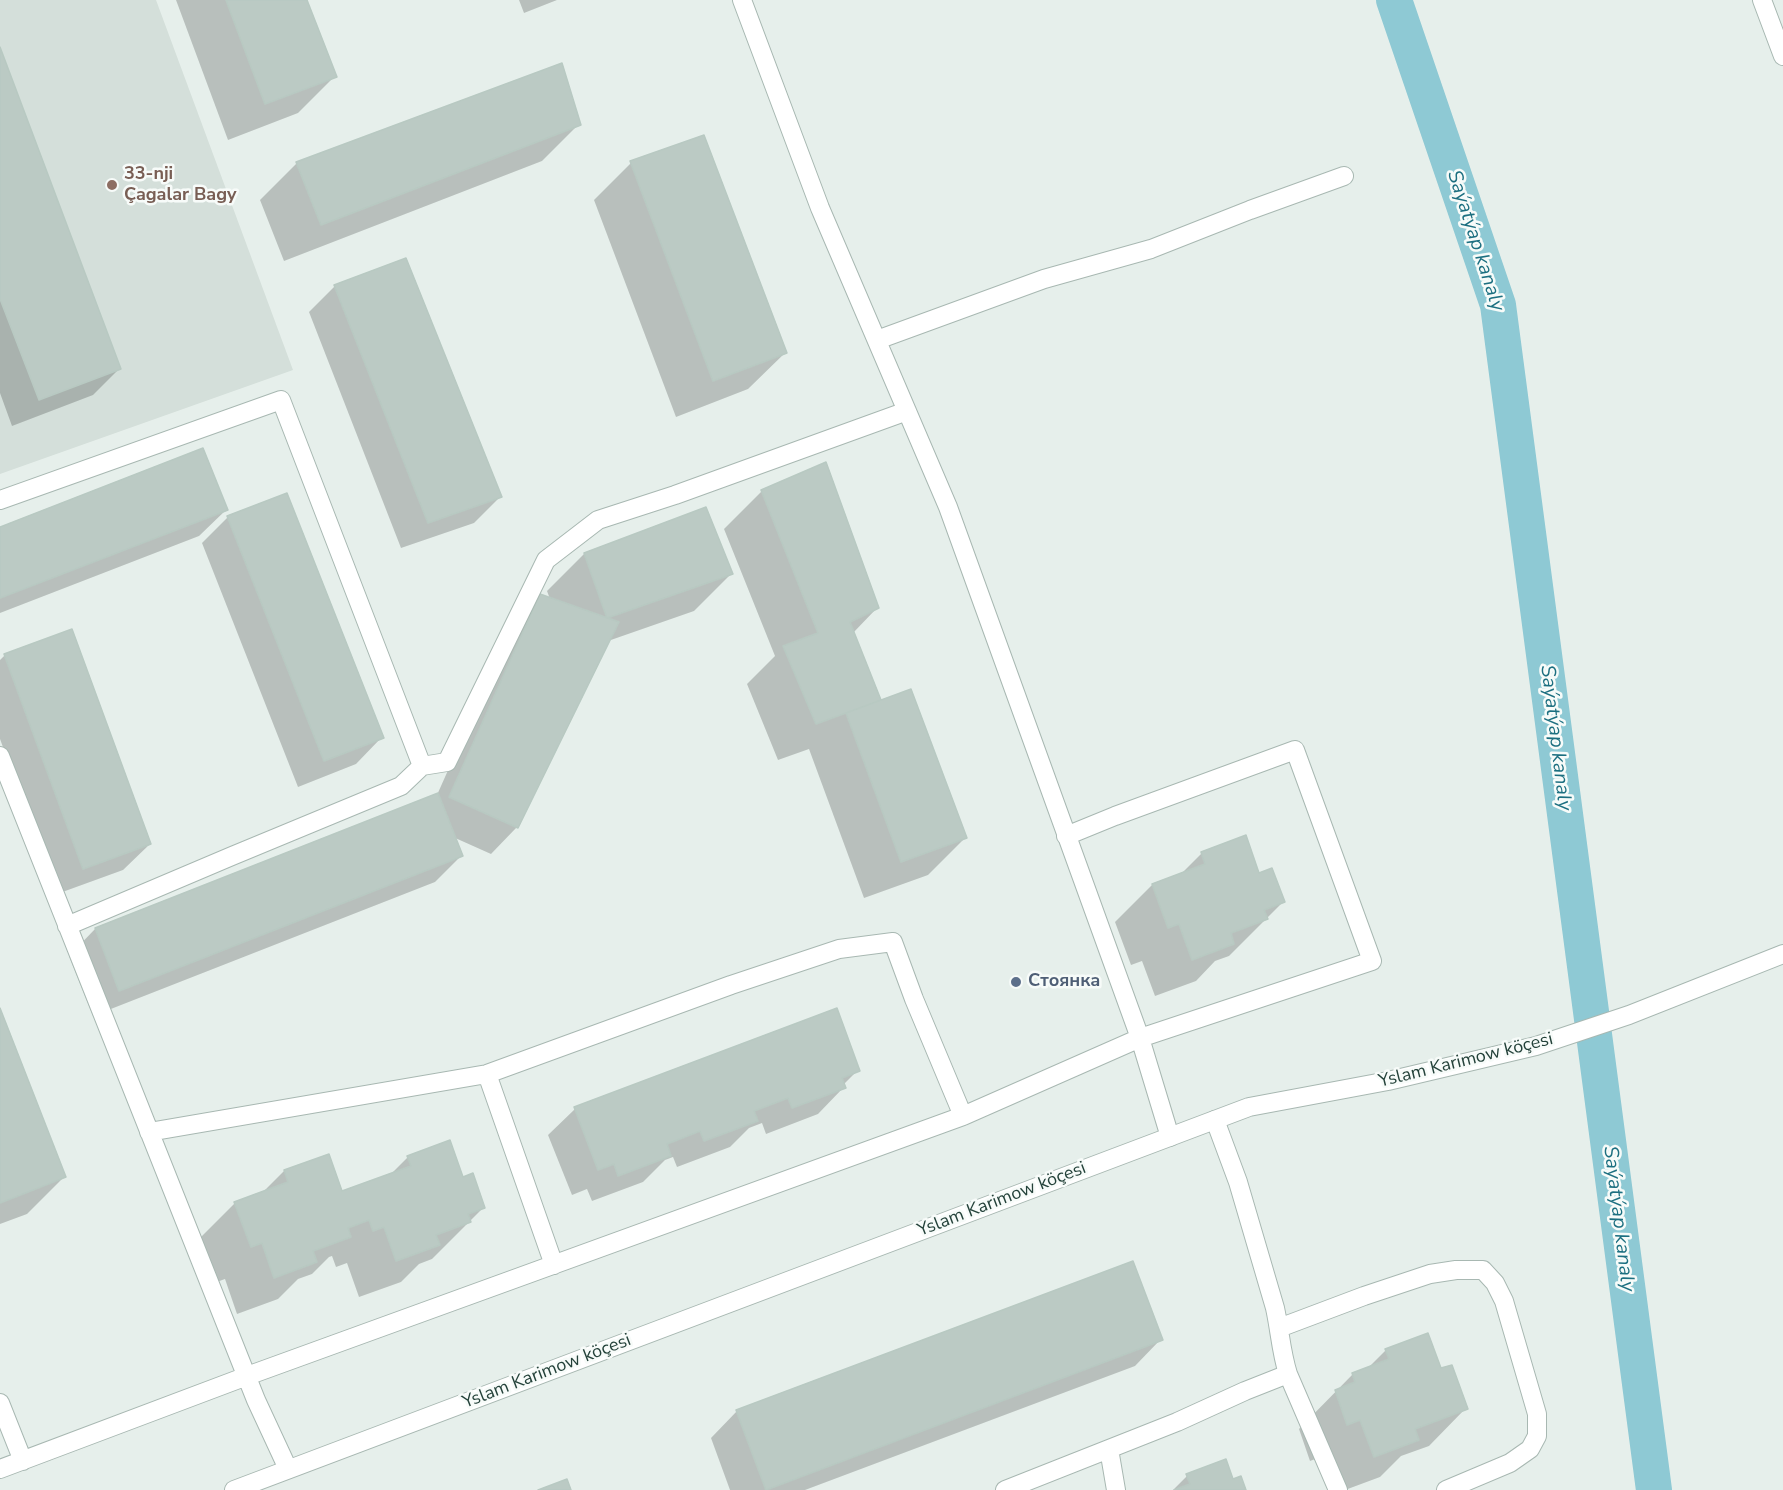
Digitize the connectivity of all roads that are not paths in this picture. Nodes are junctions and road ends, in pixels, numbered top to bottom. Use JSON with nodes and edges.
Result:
{"nodes":[{"id":1,"x":742,"y":0,"type":"edge"},
{"id":2,"x":1762,"y":0,"type":"edge"},
{"id":3,"x":1783,"y":56,"type":"edge"},
{"id":4,"x":1344,"y":176,"type":"dead end"},
{"id":5,"x":877,"y":340,"type":"junction"},
{"id":6,"x":907,"y":411,"type":"junction"},
{"id":7,"x":0,"y":500,"type":"edge"},
{"id":8,"x":0,"y":756,"type":"edge"},
{"id":9,"x":422,"y":766,"type":"junction"},
{"id":10,"x":1066,"y":836,"type":"junction"},
{"id":11,"x":67,"y":926,"type":"junction"},
{"id":12,"x":1783,"y":954,"type":"edge"},
{"id":13,"x":1140,"y":1038,"type":"junction"},
{"id":14,"x":488,"y":1074,"type":"junction"},
{"id":15,"x":963,"y":1116,"type":"junction"},
{"id":16,"x":1215,"y":1120,"type":"junction"},
{"id":17,"x":149,"y":1132,"type":"junction"},
{"id":18,"x":1170,"y":1137,"type":"junction"},
{"id":19,"x":554,"y":1265,"type":"junction"},
{"id":20,"x":1279,"y":1328,"type":"junction"},
{"id":21,"x":1288,"y":1374,"type":"junction"},
{"id":22,"x":246,"y":1376,"type":"junction"},
{"id":23,"x":0,"y":1403,"type":"edge"},
{"id":24,"x":1109,"y":1449,"type":"junction"},
{"id":25,"x":23,"y":1461,"type":"junction"},
{"id":26,"x":0,"y":1469,"type":"edge"},
{"id":27,"x":288,"y":1469,"type":"junction"},
{"id":28,"x":234,"y":1490,"type":"edge"},
{"id":29,"x":1005,"y":1490,"type":"edge"},
{"id":30,"x":1116,"y":1490,"type":"edge"},
{"id":31,"x":1338,"y":1490,"type":"edge"},
{"id":32,"x":1446,"y":1490,"type":"edge"}],
"edges":[{"from":1,"to":5,"type":"street"},
{"from":2,"to":3,"type":"street"},
{"from":4,"to":5,"type":"street"},
{"from":5,"to":6,"type":"street"},
{"from":6,"to":9,"type":"street"},
{"from":6,"to":10,"type":"street"},
{"from":7,"to":9,"type":"street"},
{"from":8,"to":11,"type":"street"},
{"from":9,"to":11,"type":"street"},
{"from":10,"to":13,"type":"street"},
{"from":10,"to":13,"type":"street"},
{"from":11,"to":17,"type":"street"},
{"from":12,"to":16,"type":"street","name":"Yslam Karimow köçesi"},
{"from":13,"to":15,"type":"street"},
{"from":13,"to":18,"type":"street"},
{"from":14,"to":15,"type":"street"},
{"from":14,"to":17,"type":"street"},
{"from":14,"to":19,"type":"street"},
{"from":15,"to":19,"type":"street"},
{"from":16,"to":18,"type":"street","name":"Yslam Karimow köçesi"},
{"from":16,"to":20,"type":"street"},
{"from":17,"to":22,"type":"street"},
{"from":18,"to":27,"type":"street","name":"Yslam Karimow köçesi"},
{"from":19,"to":22,"type":"street"},
{"from":20,"to":21,"type":"street"},
{"from":20,"to":32,"type":"street"},
{"from":21,"to":24,"type":"street"},
{"from":21,"to":31,"type":"street"},
{"from":22,"to":25,"type":"street"},
{"from":22,"to":27,"type":"street"},
{"from":23,"to":25,"type":"street"},
{"from":24,"to":29,"type":"street"},
{"from":24,"to":30,"type":"street"},
{"from":25,"to":26,"type":"street"},
{"from":27,"to":28,"type":"street","name":"Yslam Karimow köçesi"}]}
